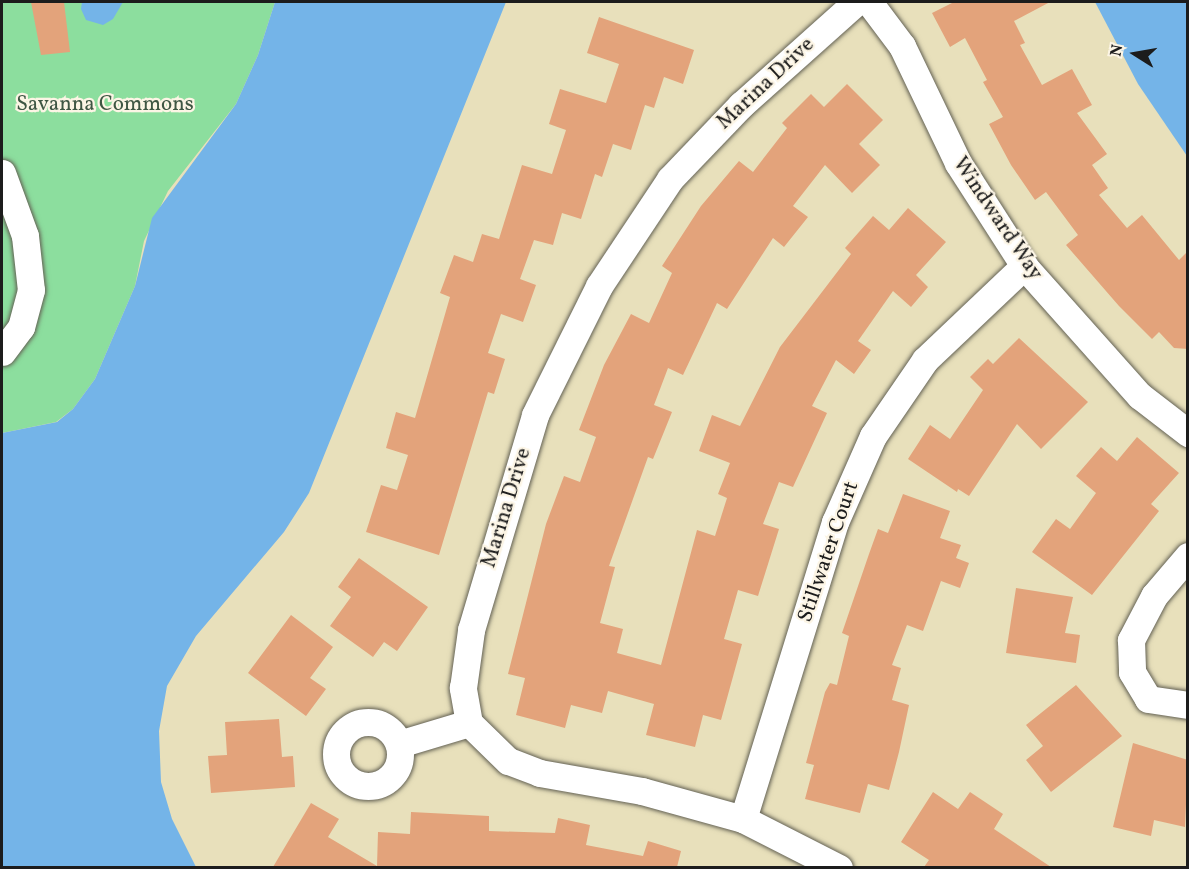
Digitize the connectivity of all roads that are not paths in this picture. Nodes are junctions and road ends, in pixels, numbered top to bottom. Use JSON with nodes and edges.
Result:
{"nodes":[{"id":1,"x":856,"y":2,"type":"edge"},
{"id":2,"x":869,"y":2,"type":"edge"},
{"id":3,"x":2,"y":173,"type":"edge"},
{"id":4,"x":1024,"y":266,"type":"junction"},
{"id":5,"x":2,"y":352,"type":"edge"},
{"id":6,"x":1188,"y":433,"type":"edge"},
{"id":7,"x":1188,"y":556,"type":"edge"},
{"id":8,"x":1188,"y":705,"type":"edge"},
{"id":9,"x":469,"y":723,"type":"junction"},
{"id":10,"x":399,"y":744,"type":"dead end"},
{"id":11,"x":743,"y":819,"type":"junction"},
{"id":12,"x":839,"y":867,"type":"edge"}],
"edges":[{"from":1,"to":9,"type":"street","name":"Marina Drive"},
{"from":2,"to":4,"type":"street","name":"Windward Way"},
{"from":3,"to":5,"type":"street"},
{"from":4,"to":6,"type":"street","name":"Windward Way"},
{"from":4,"to":11,"type":"street","name":"Stillwater Court"},
{"from":7,"to":8,"type":"street"},
{"from":9,"to":10,"type":"street"},
{"from":9,"to":11,"type":"street"},
{"from":11,"to":12,"type":"street"}]}
